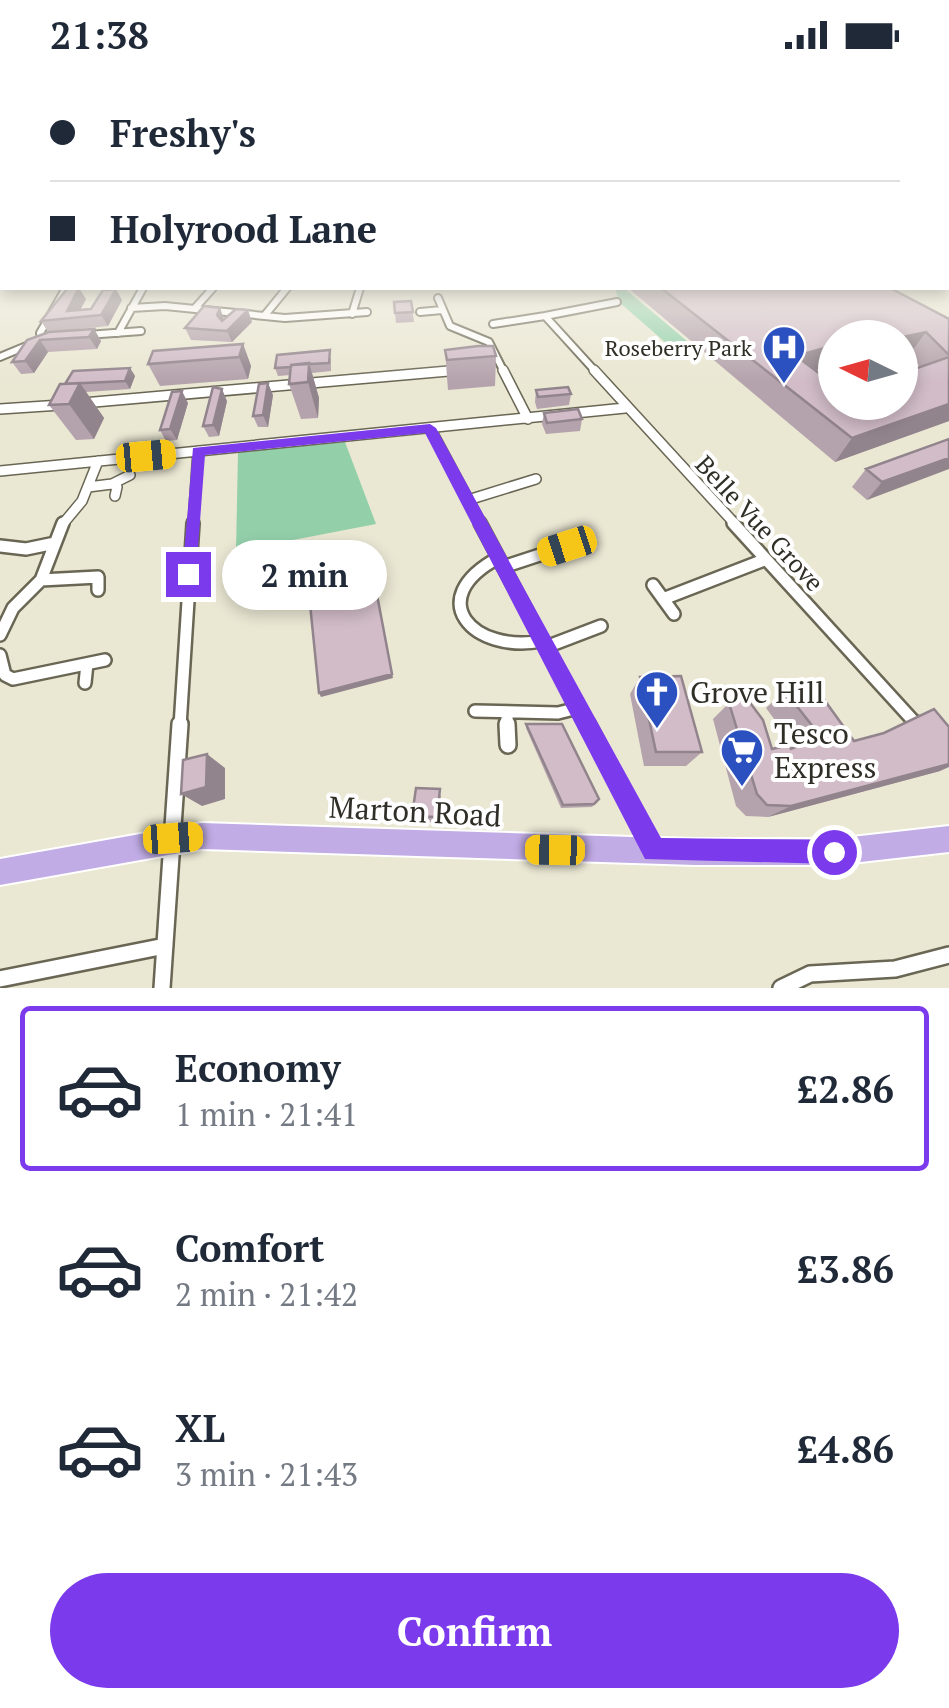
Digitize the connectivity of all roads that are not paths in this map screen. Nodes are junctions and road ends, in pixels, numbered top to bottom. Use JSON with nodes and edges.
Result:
{"nodes":[{"id":1,"x":61,"y":297,"type":"edge"},
{"id":2,"x":138,"y":297,"type":"edge"},
{"id":3,"x":205,"y":297,"type":"edge"},
{"id":4,"x":282,"y":297,"type":"edge"},
{"id":5,"x":357,"y":297,"type":"edge"},
{"id":6,"x":438,"y":298,"type":"dead end"},
{"id":7,"x":617,"y":302,"type":"dead end"},
{"id":8,"x":131,"y":308,"type":"junction"},
{"id":9,"x":195,"y":308,"type":"junction"},
{"id":10,"x":442,"y":310,"type":"junction"},
{"id":11,"x":238,"y":311,"type":"junction"},
{"id":12,"x":367,"y":312,"type":"dead end"},
{"id":13,"x":420,"y":312,"type":"dead end"},
{"id":14,"x":352,"y":314,"type":"junction"},
{"id":15,"x":264,"y":315,"type":"junction"},
{"id":16,"x":544,"y":315,"type":"junction"},
{"id":17,"x":493,"y":324,"type":"dead end"},
{"id":18,"x":228,"y":326,"type":"edge"},
{"id":19,"x":140,"y":331,"type":"dead end"},
{"id":20,"x":118,"y":333,"type":"junction"},
{"id":21,"x":71,"y":336,"type":"edge"},
{"id":22,"x":56,"y":337,"type":"edge"},
{"id":23,"x":41,"y":340,"type":"junction"},
{"id":24,"x":0,"y":357,"type":"edge"},
{"id":25,"x":500,"y":367,"type":"junction"},
{"id":26,"x":482,"y":368,"type":"edge"},
{"id":27,"x":464,"y":370,"type":"edge"},
{"id":28,"x":0,"y":408,"type":"edge"},
{"id":29,"x":624,"y":408,"type":"junction"},
{"id":30,"x":528,"y":419,"type":"junction"},
{"id":31,"x":430,"y":428,"type":"junction"},
{"id":32,"x":198,"y":451,"type":"junction"},
{"id":33,"x":98,"y":461,"type":"junction"},
{"id":34,"x":0,"y":471,"type":"edge"},
{"id":35,"x":130,"y":475,"type":"dead end"},
{"id":36,"x":536,"y":480,"type":"dead end"},
{"id":37,"x":112,"y":484,"type":"junction"},
{"id":38,"x":88,"y":487,"type":"junction"},
{"id":39,"x":115,"y":496,"type":"dead end"},
{"id":40,"x":468,"y":500,"type":"junction"},
{"id":41,"x":56,"y":543,"type":"junction"},
{"id":42,"x":0,"y":546,"type":"edge"},
{"id":43,"x":567,"y":546,"type":"dead end"},
{"id":44,"x":764,"y":560,"type":"junction"},
{"id":45,"x":501,"y":562,"type":"junction"},
{"id":46,"x":41,"y":580,"type":"junction"},
{"id":47,"x":653,"y":585,"type":"dead end"},
{"id":48,"x":98,"y":590,"type":"dead end"},
{"id":49,"x":663,"y":599,"type":"junction"},
{"id":50,"x":674,"y":614,"type":"dead end"},
{"id":51,"x":601,"y":626,"type":"dead end"},
{"id":52,"x":0,"y":635,"type":"edge"},
{"id":53,"x":544,"y":644,"type":"junction"},
{"id":54,"x":0,"y":655,"type":"edge"},
{"id":55,"x":105,"y":660,"type":"dead end"},
{"id":56,"x":87,"y":664,"type":"junction"},
{"id":57,"x":84,"y":684,"type":"dead end"},
{"id":58,"x":578,"y":708,"type":"junction"},
{"id":59,"x":475,"y":710,"type":"dead end"},
{"id":60,"x":507,"y":713,"type":"junction"},
{"id":61,"x":923,"y":731,"type":"edge"},
{"id":62,"x":508,"y":746,"type":"dead end"},
{"id":63,"x":173,"y":838,"type":"junction"},
{"id":64,"x":949,"y":839,"type":"edge"},
{"id":65,"x":654,"y":850,"type":"junction"},
{"id":66,"x":0,"y":872,"type":"edge"},
{"id":67,"x":165,"y":946,"type":"junction"},
{"id":68,"x":949,"y":955,"type":"edge"},
{"id":69,"x":0,"y":979,"type":"edge"},
{"id":70,"x":162,"y":988,"type":"edge"},
{"id":71,"x":780,"y":988,"type":"edge"}],
"edges":[{"from":1,"to":23,"type":"street"},
{"from":2,"to":8,"type":"street"},
{"from":3,"to":9,"type":"street"},
{"from":4,"to":15,"type":"street"},
{"from":5,"to":14,"type":"street"},
{"from":6,"to":10,"type":"street"},
{"from":7,"to":16,"type":"street"},
{"from":8,"to":9,"type":"street"},
{"from":8,"to":20,"type":"street"},
{"from":9,"to":11,"type":"street"},
{"from":10,"to":13,"type":"street"},
{"from":10,"to":25,"type":"street"},
{"from":11,"to":15,"type":"street"},
{"from":11,"to":18,"type":"street"},
{"from":12,"to":14,"type":"street"},
{"from":14,"to":15,"type":"street"},
{"from":16,"to":17,"type":"street"},
{"from":16,"to":29,"type":"street","name":"Belle Vue Grove"},
{"from":19,"to":20,"type":"street"},
{"from":20,"to":21,"type":"street"},
{"from":22,"to":23,"type":"street"},
{"from":23,"to":24,"type":"street"},
{"from":25,"to":26,"type":"street"},
{"from":25,"to":30,"type":"street"},
{"from":27,"to":28,"type":"street"},
{"from":29,"to":30,"type":"street"},
{"from":29,"to":44,"type":"street","name":"Belle Vue Grove"},
{"from":30,"to":31,"type":"street"},
{"from":31,"to":32,"type":"street"},
{"from":31,"to":40,"type":"street"},
{"from":32,"to":33,"type":"street"},
{"from":32,"to":63,"type":"street"},
{"from":33,"to":34,"type":"street"},
{"from":33,"to":38,"type":"street"},
{"from":35,"to":37,"type":"street"},
{"from":36,"to":40,"type":"street"},
{"from":37,"to":38,"type":"street"},
{"from":37,"to":39,"type":"street"},
{"from":38,"to":41,"type":"street"},
{"from":40,"to":45,"type":"street"},
{"from":41,"to":42,"type":"street"},
{"from":41,"to":46,"type":"street"},
{"from":43,"to":45,"type":"street"},
{"from":44,"to":49,"type":"street"},
{"from":44,"to":61,"type":"street","name":"Belle Vue Grove"},
{"from":45,"to":53,"type":"street"},
{"from":45,"to":53,"type":"street"},
{"from":46,"to":48,"type":"street"},
{"from":46,"to":52,"type":"street"},
{"from":47,"to":49,"type":"street"},
{"from":49,"to":50,"type":"street"},
{"from":51,"to":53,"type":"street"},
{"from":53,"to":58,"type":"street"},
{"from":54,"to":56,"type":"street"},
{"from":55,"to":56,"type":"street"},
{"from":56,"to":57,"type":"street"},
{"from":58,"to":60,"type":"street"},
{"from":58,"to":65,"type":"street"},
{"from":59,"to":60,"type":"street"},
{"from":60,"to":62,"type":"street"},
{"from":63,"to":65,"type":"main road","name":"Marton Road"},
{"from":63,"to":66,"type":"main road","name":"Marton Road"},
{"from":63,"to":67,"type":"street"},
{"from":64,"to":65,"type":"main road","name":"Marton Road"},
{"from":67,"to":69,"type":"street"},
{"from":67,"to":70,"type":"street"},
{"from":68,"to":71,"type":"street"}]}
